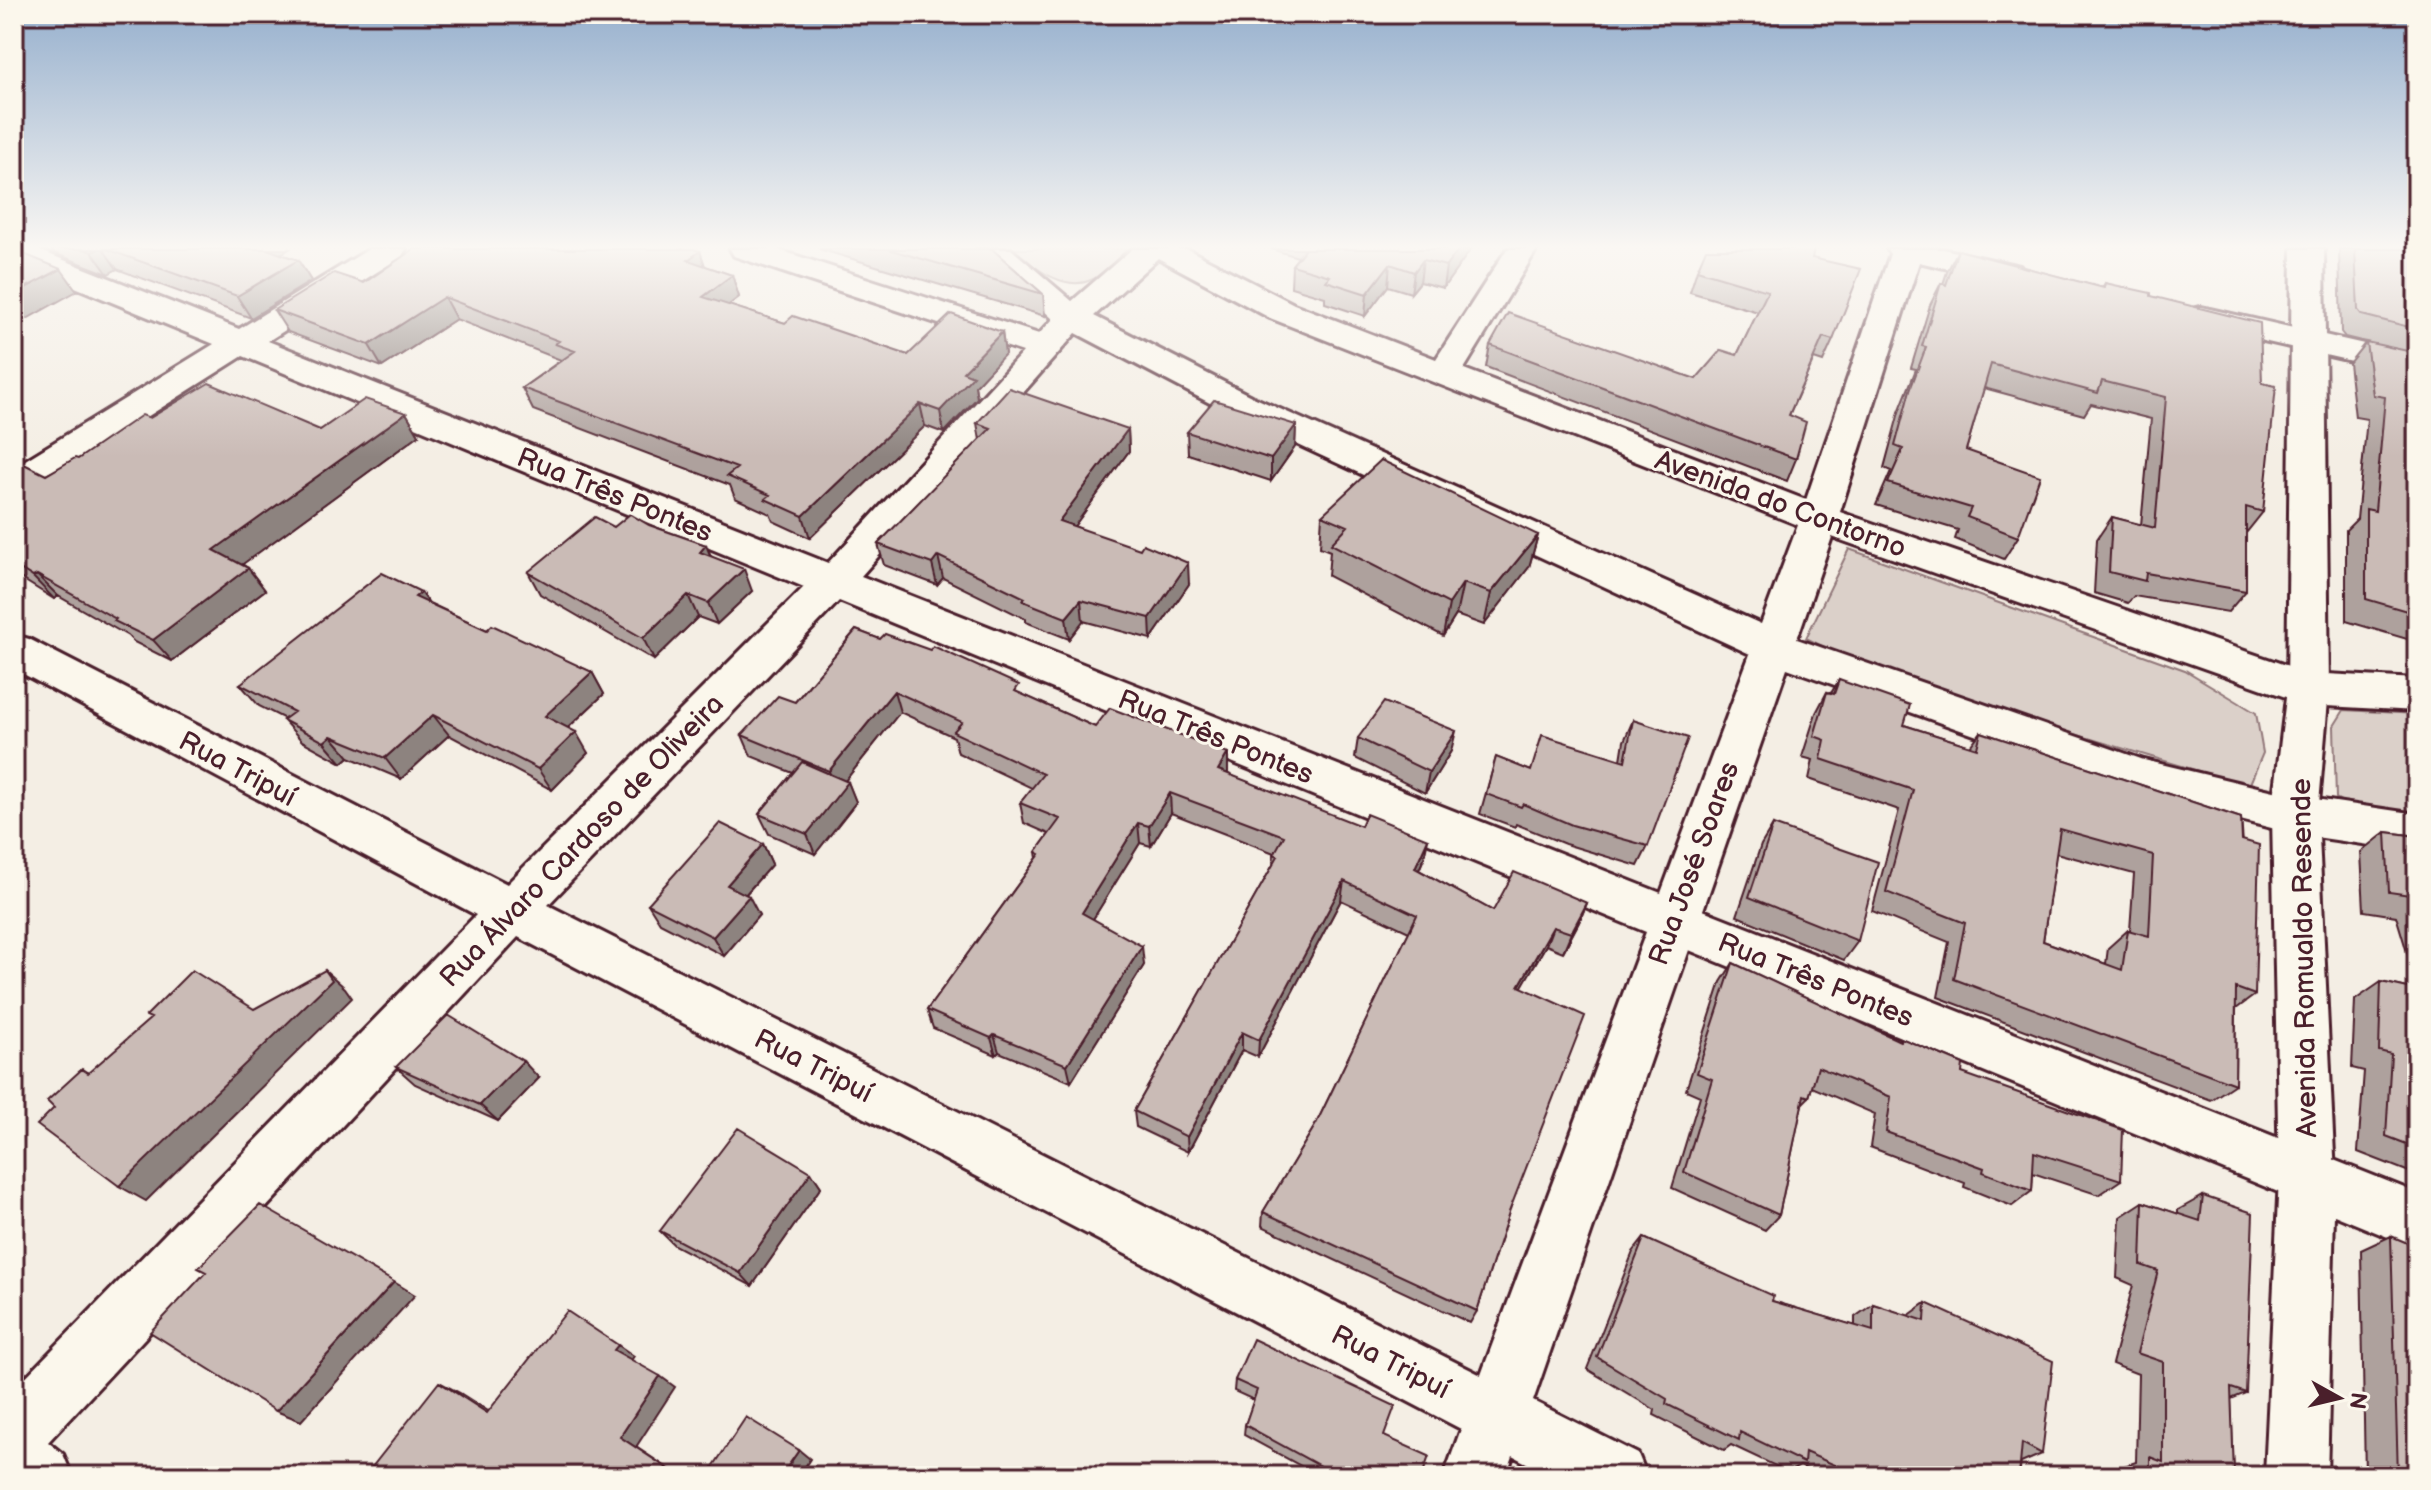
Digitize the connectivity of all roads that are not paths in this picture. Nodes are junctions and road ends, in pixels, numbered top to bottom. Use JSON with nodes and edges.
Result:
{"nodes":[{"id":1,"x":181,"y":319,"type":"edge"},
{"id":2,"x":280,"y":319,"type":"edge"},
{"id":3,"x":1005,"y":319,"type":"edge"},
{"id":4,"x":1047,"y":319,"type":"edge"},
{"id":5,"x":1075,"y":319,"type":"edge"},
{"id":6,"x":1301,"y":319,"type":"edge"},
{"id":7,"x":1478,"y":319,"type":"edge"},
{"id":8,"x":1883,"y":319,"type":"edge"},
{"id":9,"x":2210,"y":319,"type":"edge"},
{"id":10,"x":2308,"y":319,"type":"edge"},
{"id":11,"x":1059,"y":333,"type":"junction"},
{"id":12,"x":2308,"y":341,"type":"junction"},
{"id":13,"x":241,"y":343,"type":"junction"},
{"id":14,"x":2417,"y":366,"type":"edge"},
{"id":15,"x":1443,"y":375,"type":"junction"},
{"id":16,"x":14,"y":484,"type":"edge"},
{"id":17,"x":1819,"y":519,"type":"junction"},
{"id":18,"x":833,"y":582,"type":"junction"},
{"id":19,"x":1771,"y":646,"type":"junction"},
{"id":20,"x":14,"y":650,"type":"edge"},
{"id":21,"x":2308,"y":689,"type":"junction"},
{"id":22,"x":2417,"y":695,"type":"edge"},
{"id":23,"x":2295,"y":815,"type":"junction"},
{"id":24,"x":2417,"y":833,"type":"edge"},
{"id":25,"x":512,"y":910,"type":"junction"},
{"id":26,"x":1673,"y":921,"type":"junction"},
{"id":27,"x":2307,"y":1177,"type":"junction"},
{"id":28,"x":2417,"y":1221,"type":"edge"},
{"id":29,"x":1496,"y":1415,"type":"junction"},
{"id":30,"x":14,"y":1433,"type":"edge"},
{"id":31,"x":14,"y":1455,"type":"edge"},
{"id":32,"x":41,"y":1476,"type":"edge"},
{"id":33,"x":1475,"y":1476,"type":"edge"},
{"id":34,"x":1616,"y":1476,"type":"edge"},
{"id":35,"x":2296,"y":1476,"type":"edge"}],
"edges":[{"from":1,"to":13,"type":"street","name":"Rua Três Pontes"},
{"from":2,"to":13,"type":"street"},
{"from":3,"to":11,"type":"street"},
{"from":4,"to":11,"type":"street"},
{"from":5,"to":11,"type":"street","name":"Rua Álvaro Cardoso de Oliveira"},
{"from":6,"to":15,"type":"street","name":"Avenida do Contorno"},
{"from":7,"to":15,"type":"street"},
{"from":8,"to":17,"type":"street","name":"Rua José Soares"},
{"from":9,"to":12,"type":"street"},
{"from":10,"to":12,"type":"street","name":"Avenida Romualdo Resende"},
{"from":11,"to":18,"type":"street","name":"Rua Álvaro Cardoso de Oliveira"},
{"from":11,"to":19,"type":"street"},
{"from":12,"to":14,"type":"street"},
{"from":12,"to":21,"type":"street","name":"Avenida Romualdo Resende"},
{"from":13,"to":16,"type":"street"},
{"from":13,"to":18,"type":"street","name":"Rua Três Pontes"},
{"from":15,"to":17,"type":"street","name":"Avenida do Contorno"},
{"from":17,"to":19,"type":"street","name":"Rua José Soares"},
{"from":17,"to":21,"type":"street","name":"Avenida do Contorno"},
{"from":18,"to":25,"type":"street","name":"Rua Álvaro Cardoso de Oliveira"},
{"from":18,"to":26,"type":"street","name":"Rua Três Pontes"},
{"from":19,"to":23,"type":"street"},
{"from":19,"to":26,"type":"street","name":"Rua José Soares"},
{"from":20,"to":25,"type":"street","name":"Rua Tripuí"},
{"from":21,"to":22,"type":"street","name":"Avenida do Contorno"},
{"from":21,"to":23,"type":"street","name":"Avenida Romualdo Resende"},
{"from":23,"to":24,"type":"street"},
{"from":23,"to":27,"type":"street","name":"Avenida Romualdo Resende"},
{"from":25,"to":29,"type":"street","name":"Rua Tripuí"},
{"from":25,"to":30,"type":"street","name":"Rua Álvaro Cardoso de Oliveira"},
{"from":26,"to":27,"type":"street","name":"Rua Três Pontes"},
{"from":26,"to":29,"type":"street","name":"Rua José Soares"},
{"from":27,"to":28,"type":"street","name":"Rua Três Pontes"},
{"from":27,"to":35,"type":"street","name":"Avenida Romualdo Resende"},
{"from":29,"to":33,"type":"street","name":"Rua José Soares"},
{"from":29,"to":34,"type":"street","name":"Rua Tripuí"},
{"from":31,"to":32,"type":"street"}]}
